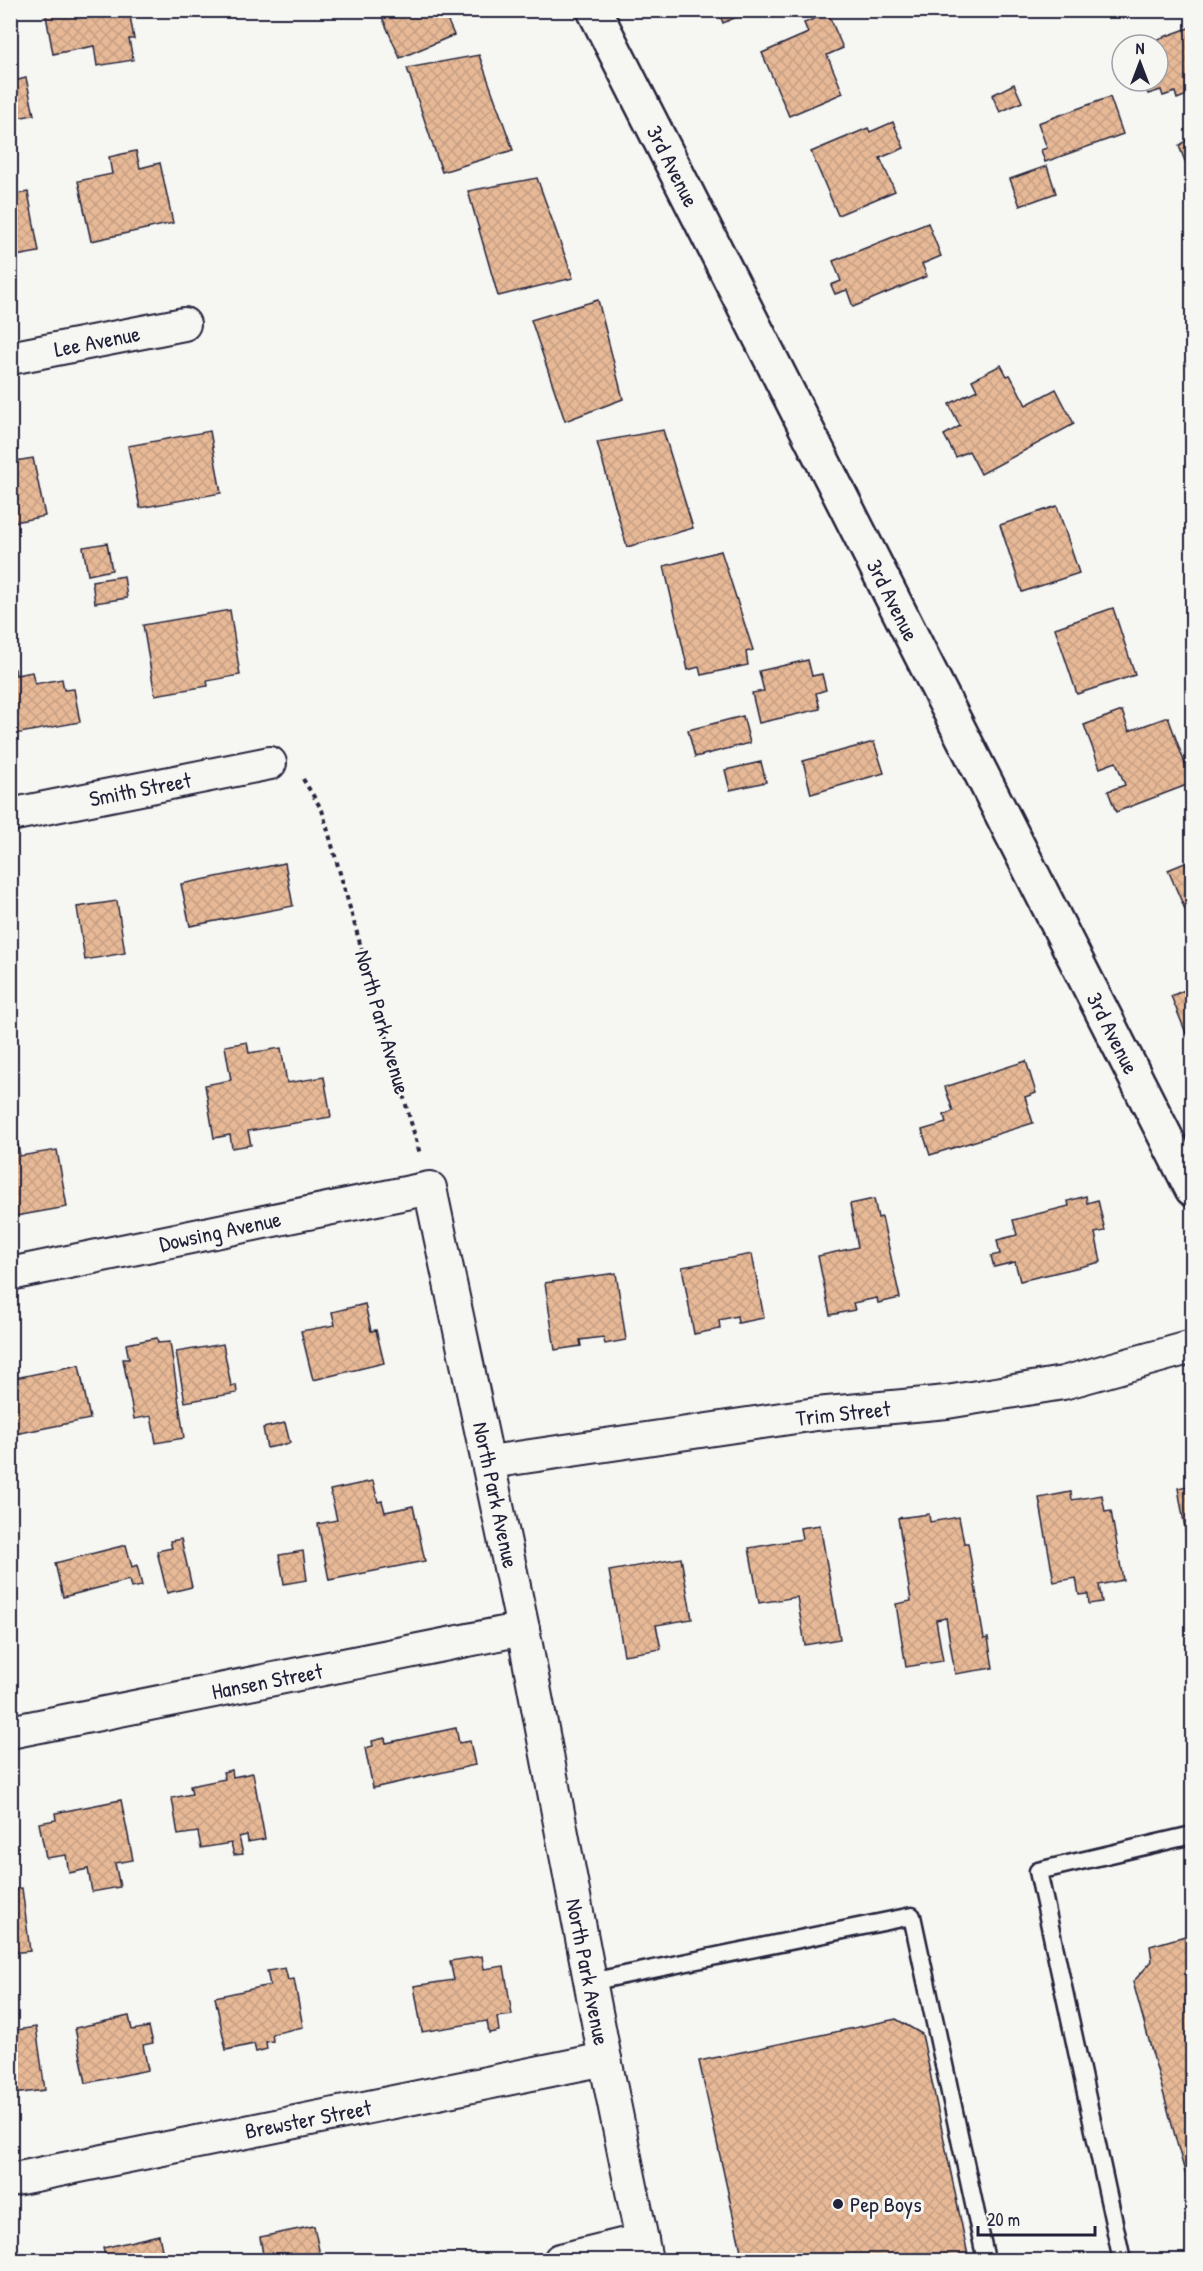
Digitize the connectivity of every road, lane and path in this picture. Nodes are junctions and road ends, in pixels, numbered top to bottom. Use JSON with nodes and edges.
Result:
{"nodes":[{"id":1,"x":594,"y":10,"type":"edge"},
{"id":2,"x":184,"y":324,"type":"dead end"},
{"id":3,"x":10,"y":358,"type":"edge"},
{"id":4,"x":270,"y":763,"type":"joint"},
{"id":5,"x":10,"y":815,"type":"edge"},
{"id":6,"x":430,"y":1188,"type":"junction"},
{"id":7,"x":1192,"y":1189,"type":"edge"},
{"id":8,"x":10,"y":1274,"type":"edge"},
{"id":9,"x":1192,"y":1347,"type":"edge"},
{"id":10,"x":489,"y":1462,"type":"junction"},
{"id":11,"x":523,"y":1629,"type":"junction"},
{"id":12,"x":10,"y":1732,"type":"edge"},
{"id":13,"x":1192,"y":1835,"type":"edge"},
{"id":14,"x":590,"y":1982,"type":"junction"},
{"id":15,"x":605,"y":2059,"type":"junction"},
{"id":16,"x":10,"y":2180,"type":"edge"},
{"id":17,"x":644,"y":2250,"type":"edge"},
{"id":18,"x":560,"y":2260,"type":"edge"},
{"id":19,"x":986,"y":2260,"type":"edge"},
{"id":20,"x":1122,"y":2260,"type":"edge"}],
"edges":[{"from":1,"to":7,"type":"street","name":"3rd Avenue"},
{"from":2,"to":3,"type":"street","name":"Lee Avenue"},
{"from":4,"to":5,"type":"street","name":"Smith Street"},
{"from":4,"to":6,"type":"path","name":"North Park Avenue"},
{"from":6,"to":8,"type":"street","name":"Dowsing Avenue"},
{"from":6,"to":10,"type":"street","name":"North Park Avenue"},
{"from":9,"to":10,"type":"street","name":"Trim Street"},
{"from":10,"to":11,"type":"street","name":"North Park Avenue"},
{"from":11,"to":12,"type":"street","name":"Hansen Street"},
{"from":11,"to":14,"type":"street","name":"North Park Avenue"},
{"from":13,"to":20,"type":"lane"},
{"from":14,"to":15,"type":"street","name":"North Park Avenue"},
{"from":14,"to":19,"type":"lane"},
{"from":15,"to":16,"type":"street","name":"Brewster Street"},
{"from":15,"to":17,"type":"street","name":"North Park Avenue"},
{"from":17,"to":18,"type":"street"}]}
